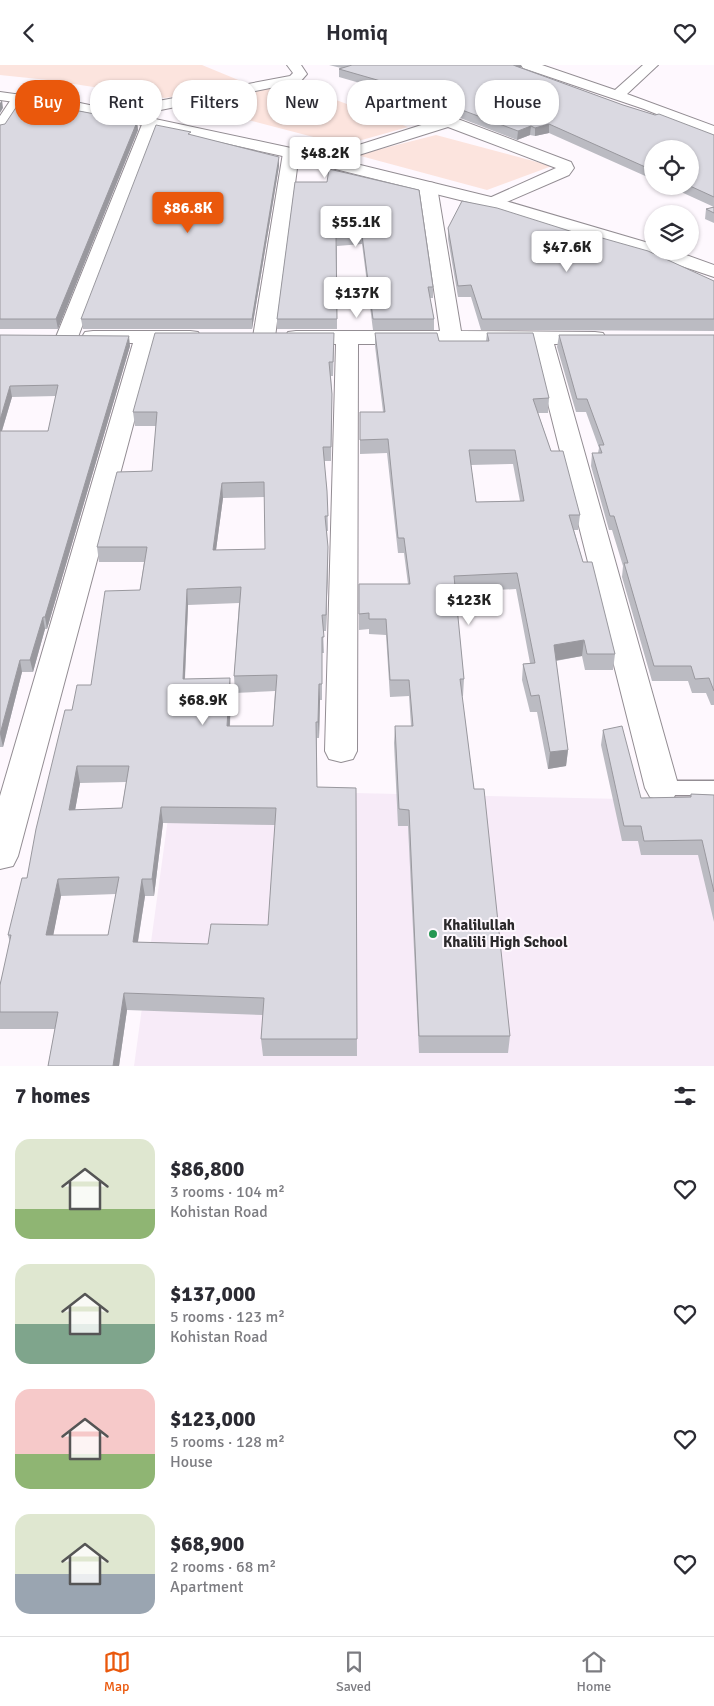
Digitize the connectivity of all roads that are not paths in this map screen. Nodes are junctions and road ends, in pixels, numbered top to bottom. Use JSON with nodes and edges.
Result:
{"nodes":[{"id":1,"x":294,"y":65,"type":"edge"},
{"id":2,"x":528,"y":65,"type":"edge"},
{"id":3,"x":651,"y":65,"type":"edge"},
{"id":4,"x":617,"y":95,"type":"junction"},
{"id":5,"x":0,"y":96,"type":"edge"},
{"id":6,"x":15,"y":98,"type":"edge"},
{"id":7,"x":15,"y":104,"type":"edge"},
{"id":8,"x":162,"y":106,"type":"edge"},
{"id":9,"x":162,"y":124,"type":"edge"},
{"id":10,"x":150,"y":125,"type":"edge"},
{"id":11,"x":438,"y":125,"type":"edge"},
{"id":12,"x":456,"y":125,"type":"edge"},
{"id":13,"x":0,"y":128,"type":"edge"},
{"id":14,"x":714,"y":132,"type":"edge"},
{"id":15,"x":291,"y":153,"type":"junction"},
{"id":16,"x":321,"y":162,"type":"junction"},
{"id":17,"x":428,"y":187,"type":"junction"},
{"id":18,"x":493,"y":203,"type":"junction"},
{"id":19,"x":644,"y":248,"type":"edge"},
{"id":20,"x":682,"y":260,"type":"edge"},
{"id":21,"x":714,"y":271,"type":"edge"},
{"id":22,"x":146,"y":337,"type":"junction"},
{"id":23,"x":205,"y":337,"type":"edge"},
{"id":24,"x":347,"y":337,"type":"junction"},
{"id":25,"x":452,"y":338,"type":"junction"},
{"id":26,"x":542,"y":338,"type":"junction"},
{"id":27,"x":618,"y":339,"type":"edge"},
{"id":28,"x":341,"y":751,"type":"dead end"},
{"id":29,"x":662,"y":788,"type":"joint"},
{"id":30,"x":714,"y":788,"type":"edge"},
{"id":31,"x":0,"y":856,"type":"edge"}],
"edges":[{"from":1,"to":8,"type":"street"},
{"from":2,"to":4,"type":"street"},
{"from":3,"to":4,"type":"street"},
{"from":4,"to":14,"type":"street"},
{"from":5,"to":6,"type":"street"},
{"from":7,"to":13,"type":"street"},
{"from":9,"to":15,"type":"street"},
{"from":10,"to":22,"type":"street"},
{"from":11,"to":16,"type":"street"},
{"from":12,"to":18,"type":"street"},
{"from":15,"to":16,"type":"street"},
{"from":15,"to":24,"type":"street"},
{"from":16,"to":17,"type":"street"},
{"from":17,"to":18,"type":"street"},
{"from":17,"to":25,"type":"street"},
{"from":18,"to":19,"type":"street"},
{"from":20,"to":21,"type":"street"},
{"from":22,"to":23,"type":"street"},
{"from":22,"to":31,"type":"street"},
{"from":24,"to":25,"type":"street"},
{"from":24,"to":28,"type":"street"},
{"from":25,"to":26,"type":"street"},
{"from":26,"to":27,"type":"street"},
{"from":26,"to":29,"type":"street"},
{"from":29,"to":30,"type":"lane"}]}
